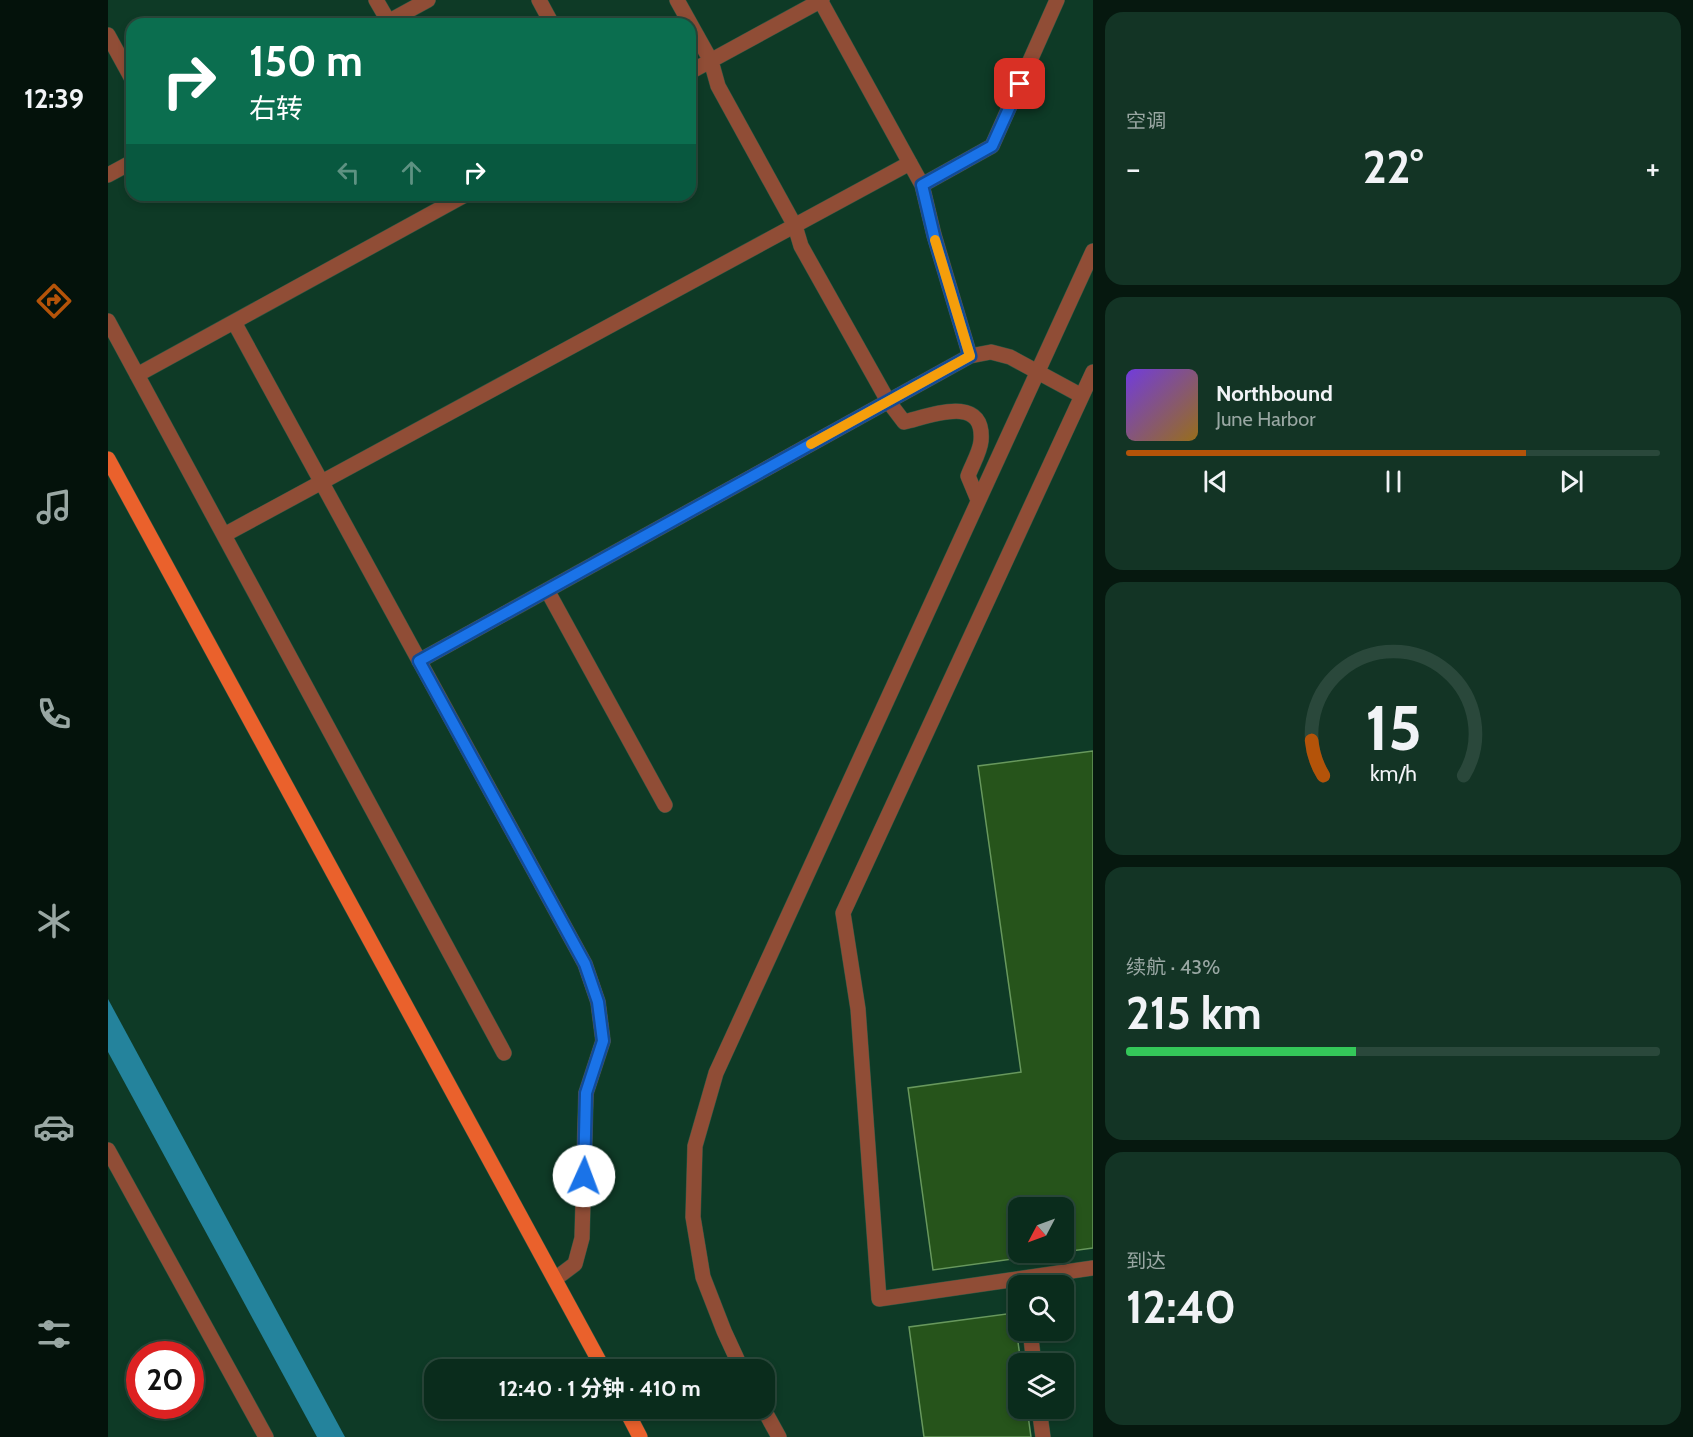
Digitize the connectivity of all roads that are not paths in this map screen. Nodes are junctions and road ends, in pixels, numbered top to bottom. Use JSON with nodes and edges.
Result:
{"nodes":[{"id":1,"x":376,"y":0,"type":"edge"},
{"id":2,"x":428,"y":0,"type":"edge"},
{"id":3,"x":539,"y":0,"type":"edge"},
{"id":4,"x":677,"y":0,"type":"edge"},
{"id":5,"x":821,"y":0,"type":"edge"},
{"id":6,"x":1057,"y":0,"type":"edge"},
{"id":7,"x":385,"y":18,"type":"edge"},
{"id":8,"x":396,"y":18,"type":"edge"},
{"id":9,"x":549,"y":18,"type":"edge"},
{"id":10,"x":687,"y":18,"type":"edge"},
{"id":11,"x":696,"y":34,"type":"edge"},
{"id":12,"x":108,"y":35,"type":"edge"},
{"id":13,"x":711,"y":61,"type":"junction"},
{"id":14,"x":126,"y":68,"type":"edge"},
{"id":15,"x":696,"y":69,"type":"edge"},
{"id":16,"x":910,"y":163,"type":"junction"},
{"id":17,"x":126,"y":165,"type":"edge"},
{"id":18,"x":108,"y":175,"type":"edge"},
{"id":19,"x":922,"y":185,"type":"junction"},
{"id":20,"x":454,"y":201,"type":"edge"},
{"id":21,"x":795,"y":226,"type":"junction"},
{"id":22,"x":1093,"y":251,"type":"edge"},
{"id":23,"x":108,"y":321,"type":"edge"},
{"id":24,"x":234,"y":322,"type":"junction"},
{"id":25,"x":970,"y":356,"type":"junction"},
{"id":26,"x":1038,"y":371,"type":"junction"},
{"id":27,"x":1093,"y":372,"type":"edge"},
{"id":28,"x":137,"y":375,"type":"junction"},
{"id":29,"x":1082,"y":396,"type":"junction"},
{"id":30,"x":888,"y":401,"type":"junction"},
{"id":31,"x":108,"y":459,"type":"edge"},
{"id":32,"x":321,"y":483,"type":"junction"},
{"id":33,"x":978,"y":500,"type":"junction"},
{"id":34,"x":224,"y":536,"type":"junction"},
{"id":35,"x":547,"y":590,"type":"junction"},
{"id":36,"x":419,"y":661,"type":"junction"},
{"id":37,"x":665,"y":805,"type":"dead end"},
{"id":38,"x":504,"y":1053,"type":"dead end"},
{"id":39,"x":108,"y":1150,"type":"edge"},
{"id":40,"x":1093,"y":1268,"type":"edge"},
{"id":41,"x":1058,"y":1275,"type":"edge"},
{"id":42,"x":555,"y":1279,"type":"junction"},
{"id":43,"x":1008,"y":1284,"type":"edge"},
{"id":44,"x":598,"y":1359,"type":"edge"},
{"id":45,"x":737,"y":1359,"type":"edge"},
{"id":46,"x":631,"y":1419,"type":"edge"},
{"id":47,"x":769,"y":1419,"type":"edge"},
{"id":48,"x":1041,"y":1419,"type":"edge"},
{"id":49,"x":266,"y":1437,"type":"edge"},
{"id":50,"x":640,"y":1437,"type":"edge"},
{"id":51,"x":780,"y":1437,"type":"edge"},
{"id":52,"x":1043,"y":1437,"type":"edge"}],
"edges":[{"from":1,"to":7,"type":"street"},
{"from":2,"to":8,"type":"street"},
{"from":3,"to":9,"type":"street"},
{"from":4,"to":10,"type":"street"},
{"from":5,"to":13,"type":"street"},
{"from":5,"to":16,"type":"street"},
{"from":6,"to":19,"type":"street"},
{"from":11,"to":13,"type":"street"},
{"from":12,"to":14,"type":"street"},
{"from":13,"to":15,"type":"street"},
{"from":13,"to":21,"type":"street"},
{"from":16,"to":19,"type":"street"},
{"from":16,"to":21,"type":"street"},
{"from":17,"to":18,"type":"street"},
{"from":19,"to":25,"type":"street"},
{"from":20,"to":24,"type":"street"},
{"from":21,"to":30,"type":"street"},
{"from":21,"to":32,"type":"street"},
{"from":22,"to":26,"type":"street"},
{"from":23,"to":28,"type":"street"},
{"from":24,"to":28,"type":"street"},
{"from":24,"to":32,"type":"street"},
{"from":25,"to":26,"type":"street"},
{"from":25,"to":30,"type":"street"},
{"from":26,"to":29,"type":"street"},
{"from":26,"to":33,"type":"street"},
{"from":27,"to":29,"type":"street"},
{"from":28,"to":34,"type":"street"},
{"from":29,"to":43,"type":"street"},
{"from":30,"to":33,"type":"street"},
{"from":30,"to":35,"type":"street"},
{"from":31,"to":42,"type":"main road"},
{"from":32,"to":34,"type":"street"},
{"from":32,"to":36,"type":"street"},
{"from":33,"to":45,"type":"street"},
{"from":34,"to":38,"type":"street"},
{"from":35,"to":36,"type":"street"},
{"from":35,"to":37,"type":"street"},
{"from":36,"to":42,"type":"street"},
{"from":39,"to":49,"type":"street"},
{"from":40,"to":41,"type":"street"},
{"from":42,"to":44,"type":"main road"},
{"from":46,"to":50,"type":"main road"},
{"from":47,"to":51,"type":"street"},
{"from":48,"to":52,"type":"street"}]}
